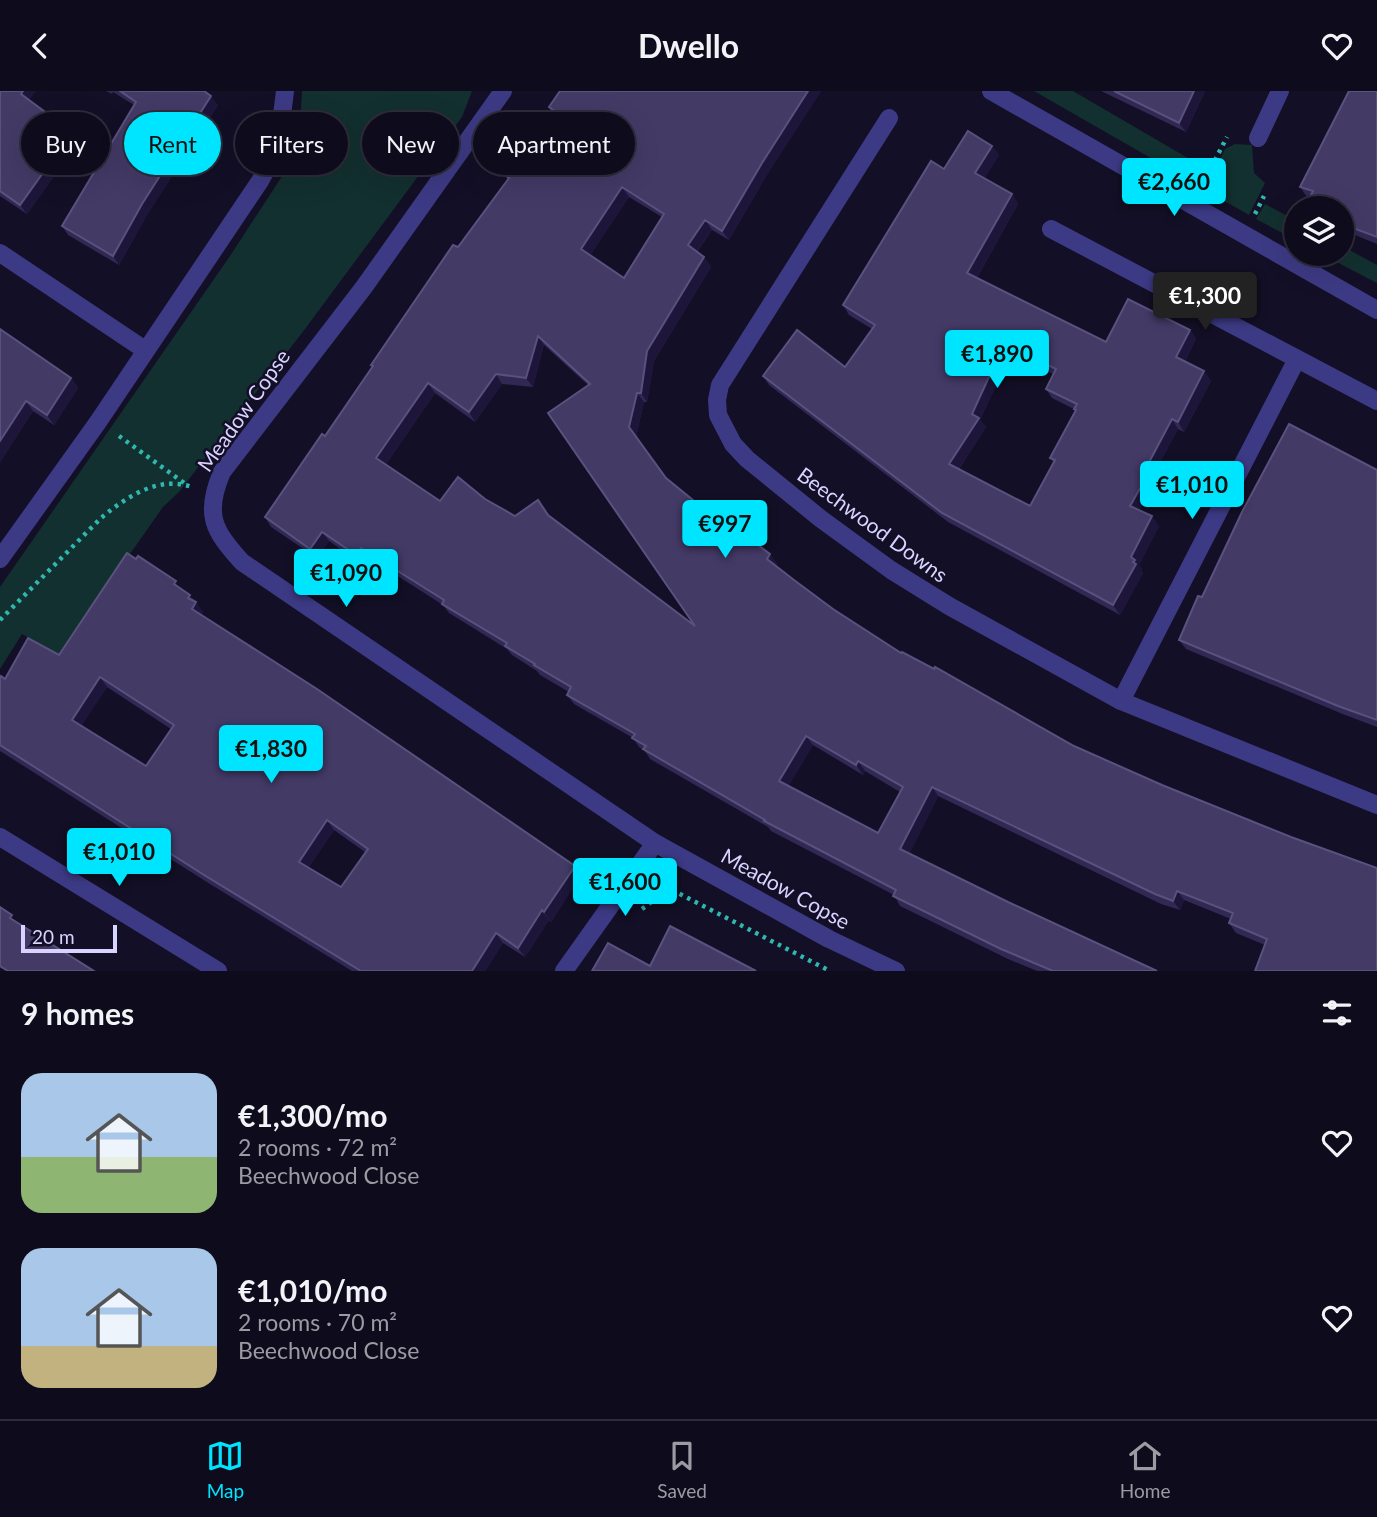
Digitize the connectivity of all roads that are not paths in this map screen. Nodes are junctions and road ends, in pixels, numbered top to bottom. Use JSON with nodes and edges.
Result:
{"nodes":[{"id":1,"x":285,"y":91,"type":"edge"},
{"id":2,"x":503,"y":91,"type":"edge"},
{"id":3,"x":991,"y":91,"type":"edge"},
{"id":4,"x":1280,"y":91,"type":"edge"},
{"id":5,"x":889,"y":118,"type":"dead end"},
{"id":6,"x":1258,"y":138,"type":"dead end"},
{"id":7,"x":1051,"y":229,"type":"dead end"},
{"id":8,"x":0,"y":253,"type":"edge"},
{"id":9,"x":1377,"y":310,"type":"edge"},
{"id":10,"x":145,"y":350,"type":"junction"},
{"id":11,"x":1297,"y":359,"type":"junction"},
{"id":12,"x":1377,"y":401,"type":"edge"},
{"id":13,"x":0,"y":559,"type":"edge"},
{"id":14,"x":1121,"y":701,"type":"junction"},
{"id":15,"x":1377,"y":805,"type":"edge"},
{"id":16,"x":0,"y":837,"type":"edge"},
{"id":17,"x":655,"y":843,"type":"junction"},
{"id":18,"x":218,"y":971,"type":"edge"},
{"id":19,"x":565,"y":971,"type":"edge"},
{"id":20,"x":896,"y":971,"type":"edge"}],
"edges":[{"from":1,"to":10,"type":"street"},
{"from":2,"to":17,"type":"street","name":"Meadow Copse"},
{"from":3,"to":9,"type":"street"},
{"from":4,"to":6,"type":"street"},
{"from":5,"to":14,"type":"street","name":"Beechwood Downs"},
{"from":7,"to":11,"type":"street"},
{"from":8,"to":10,"type":"street"},
{"from":10,"to":13,"type":"street"},
{"from":11,"to":12,"type":"street"},
{"from":11,"to":14,"type":"street"},
{"from":14,"to":15,"type":"street","name":"Beechwood Downs"},
{"from":16,"to":18,"type":"street"},
{"from":17,"to":19,"type":"street"},
{"from":17,"to":20,"type":"street","name":"Meadow Copse"}]}
